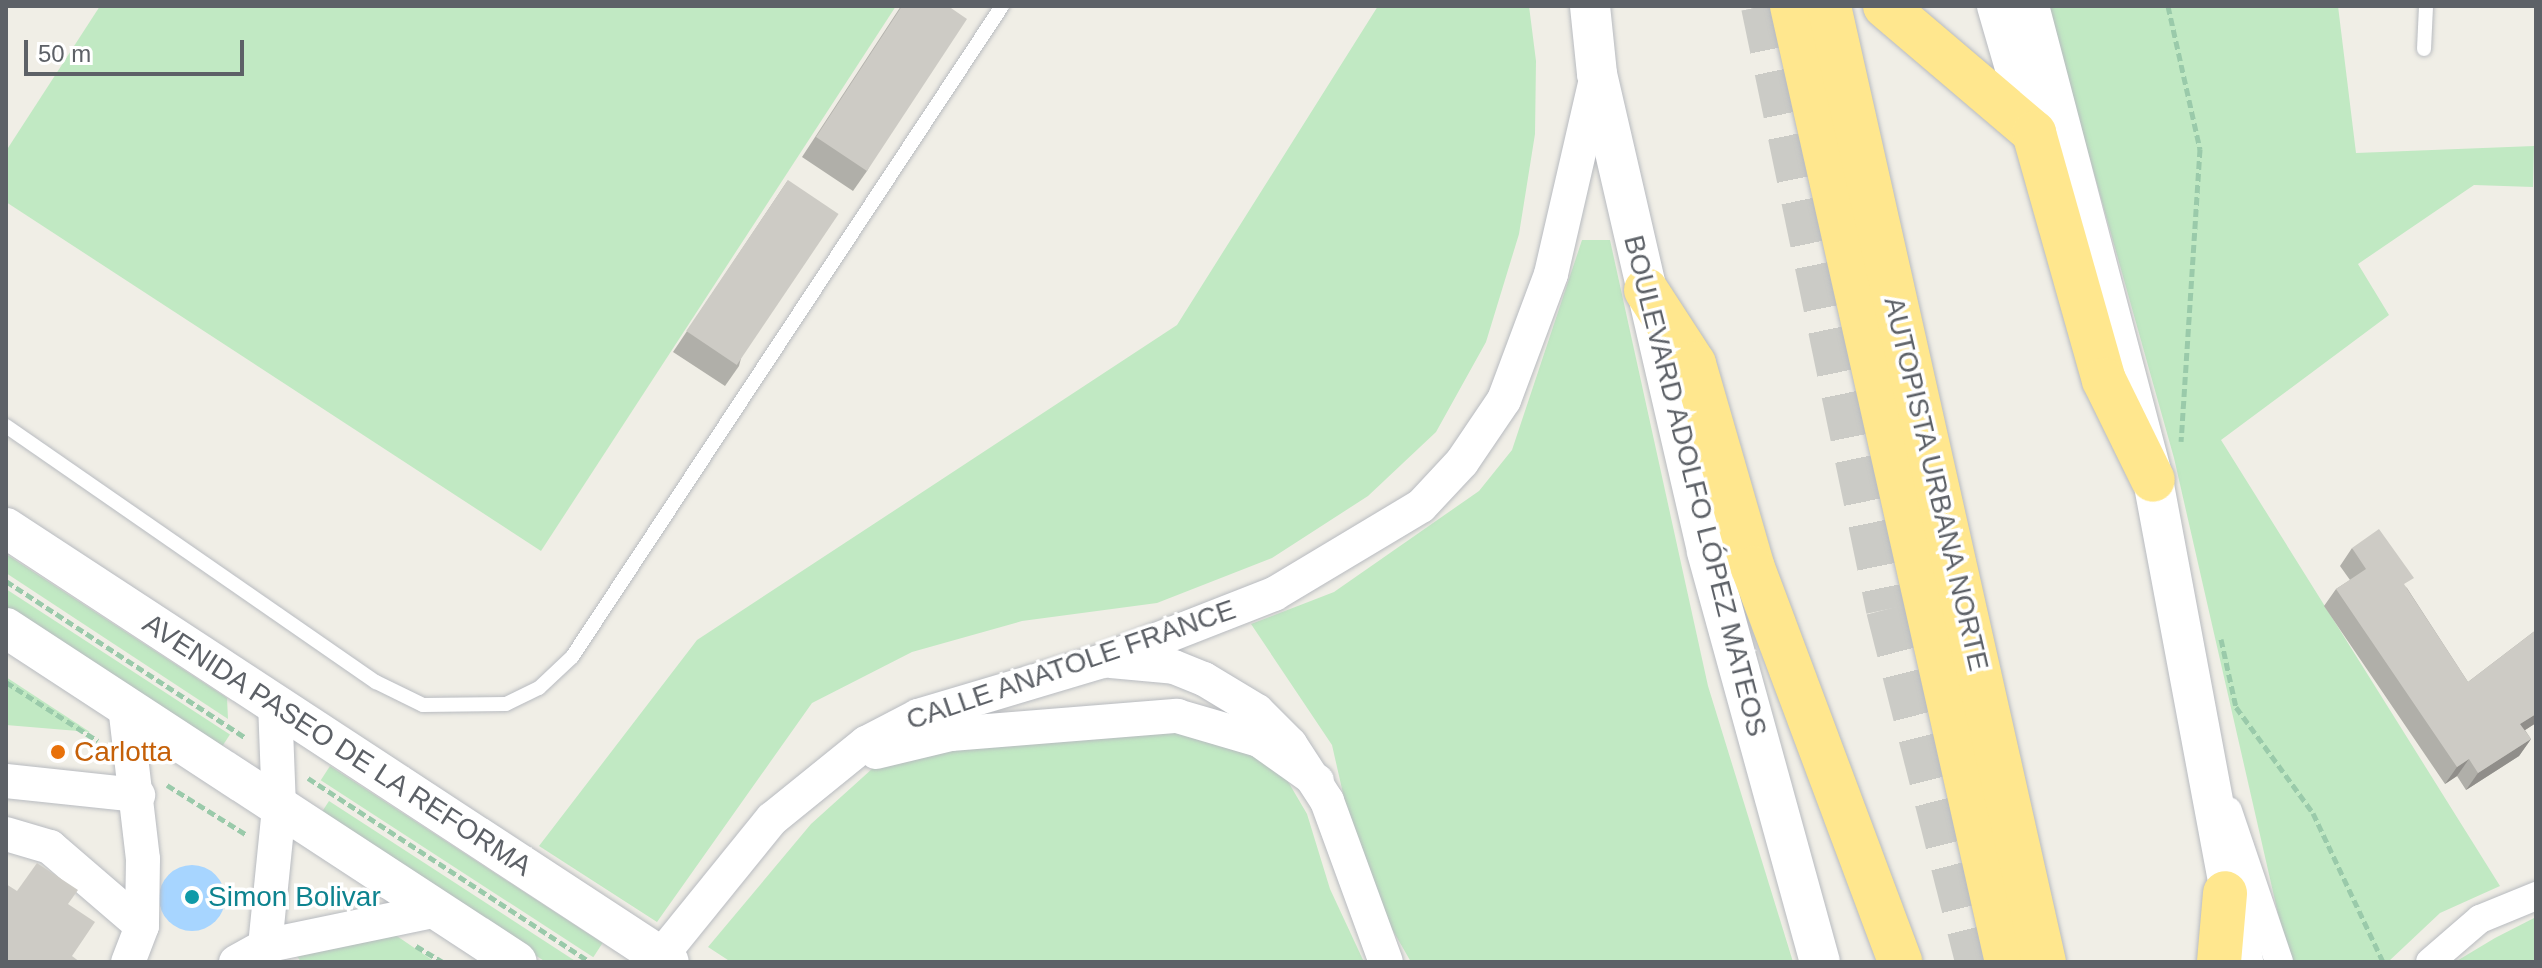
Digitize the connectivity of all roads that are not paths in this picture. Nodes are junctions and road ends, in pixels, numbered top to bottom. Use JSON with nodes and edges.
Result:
{"nodes":[{"id":1,"x":1002,"y":6,"type":"edge"},
{"id":2,"x":1590,"y":6,"type":"edge"},
{"id":3,"x":1792,"y":6,"type":"edge"},
{"id":4,"x":1829,"y":6,"type":"edge"},
{"id":5,"x":1885,"y":6,"type":"edge"},
{"id":6,"x":1997,"y":6,"type":"edge"},
{"id":7,"x":2029,"y":6,"type":"edge"},
{"id":8,"x":2426,"y":6,"type":"edge"},
{"id":9,"x":2424,"y":49,"type":"dead end"},
{"id":10,"x":1597,"y":74,"type":"junction"},
{"id":11,"x":2034,"y":133,"type":"junction"},
{"id":12,"x":1646,"y":290,"type":"junction"},
{"id":13,"x":6,"y":426,"type":"edge"},
{"id":14,"x":2168,"y":466,"type":"junction"},
{"id":15,"x":6,"y":528,"type":"edge"},
{"id":16,"x":6,"y":628,"type":"edge"},
{"id":17,"x":1103,"y":661,"type":"junction"},
{"id":18,"x":275,"y":703,"type":"junction"},
{"id":19,"x":125,"y":706,"type":"junction"},
{"id":20,"x":841,"y":762,"type":"junction"},
{"id":21,"x":2214,"y":774,"type":"junction"},
{"id":22,"x":6,"y":781,"type":"edge"},
{"id":23,"x":1317,"y":781,"type":"junction"},
{"id":24,"x":138,"y":795,"type":"junction"},
{"id":25,"x":297,"y":802,"type":"junction"},
{"id":26,"x":6,"y":834,"type":"edge"},
{"id":27,"x":2225,"y":893,"type":"junction"},
{"id":28,"x":2536,"y":896,"type":"edge"},
{"id":29,"x":437,"y":910,"type":"junction"},
{"id":30,"x":142,"y":926,"type":"junction"},
{"id":31,"x":1893,"y":953,"type":"edge"},
{"id":32,"x":259,"y":957,"type":"edge"},
{"id":33,"x":661,"y":960,"type":"edge"},
{"id":34,"x":128,"y":962,"type":"edge"},
{"id":35,"x":517,"y":962,"type":"edge"},
{"id":36,"x":1386,"y":962,"type":"edge"},
{"id":37,"x":1820,"y":962,"type":"edge"},
{"id":38,"x":2007,"y":962,"type":"edge"},
{"id":39,"x":2044,"y":962,"type":"edge"},
{"id":40,"x":2219,"y":962,"type":"edge"},
{"id":41,"x":2243,"y":962,"type":"edge"},
{"id":42,"x":2279,"y":962,"type":"edge"},
{"id":43,"x":2430,"y":962,"type":"edge"}],
"edges":[{"from":1,"to":13,"type":"lane"},
{"from":2,"to":10,"type":"main road","name":"BOULEVARD ADOLFO LÓPEZ MATEOS"},
{"from":3,"to":38,"type":"highway","name":"AUTOPISTA URBANA NORTE"},
{"from":4,"to":39,"type":"highway","name":"AUTOPISTA URBANA NORTE"},
{"from":5,"to":11,"type":"highway"},
{"from":6,"to":11,"type":"main road"},
{"from":7,"to":14,"type":"main road"},
{"from":8,"to":9,"type":"lane"},
{"from":10,"to":12,"type":"main road","name":"BOULEVARD ADOLFO LÓPEZ MATEOS"},
{"from":10,"to":17,"type":"street","name":"CALLE ANATOLE FRANCE"},
{"from":11,"to":14,"type":"highway"},
{"from":12,"to":31,"type":"highway"},
{"from":12,"to":37,"type":"main road","name":"BOULEVARD ADOLFO LÓPEZ MATEOS"},
{"from":14,"to":21,"type":"main road"},
{"from":15,"to":18,"type":"main road","name":"AVENIDA PASEO DE LA REFORMA"},
{"from":16,"to":19,"type":"main road"},
{"from":17,"to":20,"type":"street","name":"CALLE ANATOLE FRANCE"},
{"from":17,"to":23,"type":"street"},
{"from":18,"to":25,"type":"street"},
{"from":18,"to":33,"type":"main road","name":"AVENIDA PASEO DE LA REFORMA"},
{"from":19,"to":24,"type":"street"},
{"from":19,"to":25,"type":"main road"},
{"from":20,"to":23,"type":"street"},
{"from":20,"to":33,"type":"street","name":"CALLE ANATOLE FRANCE"},
{"from":21,"to":27,"type":"main road"},
{"from":21,"to":42,"type":"street"},
{"from":22,"to":24,"type":"street"},
{"from":23,"to":36,"type":"street"},
{"from":24,"to":30,"type":"street"},
{"from":25,"to":29,"type":"main road"},
{"from":25,"to":32,"type":"street"},
{"from":26,"to":30,"type":"street"},
{"from":27,"to":40,"type":"highway"},
{"from":27,"to":41,"type":"main road"},
{"from":28,"to":43,"type":"street"},
{"from":29,"to":32,"type":"street"},
{"from":29,"to":35,"type":"main road"},
{"from":30,"to":34,"type":"street"}]}
